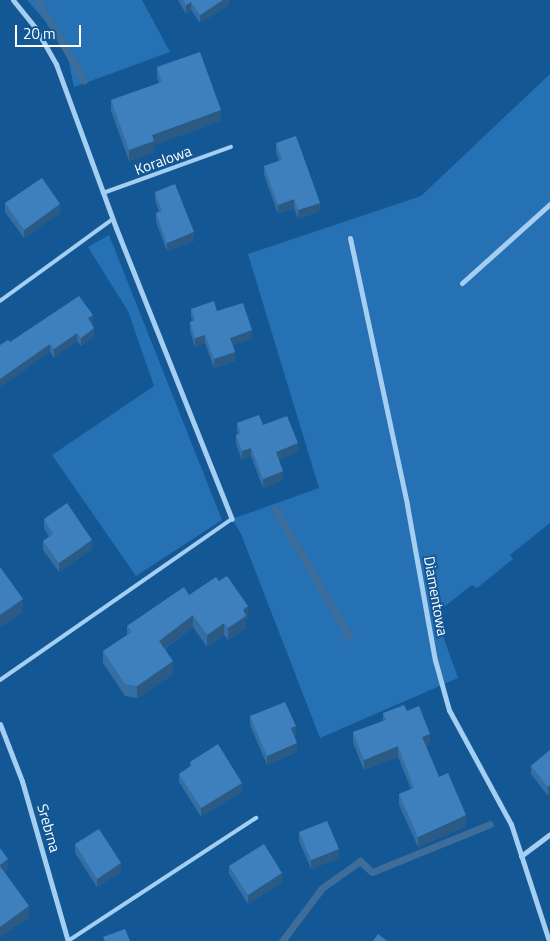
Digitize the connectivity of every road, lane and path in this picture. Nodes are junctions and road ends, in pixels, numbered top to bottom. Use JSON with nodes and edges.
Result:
{"nodes":[{"id":1,"x":13,"y":0,"type":"edge"},
{"id":2,"x":231,"y":147,"type":"dead end"},
{"id":3,"x":104,"y":193,"type":"junction"},
{"id":4,"x":550,"y":204,"type":"edge"},
{"id":5,"x":113,"y":219,"type":"junction"},
{"id":6,"x":350,"y":238,"type":"dead end"},
{"id":7,"x":462,"y":283,"type":"dead end"},
{"id":8,"x":0,"y":301,"type":"edge"},
{"id":9,"x":232,"y":519,"type":"joint"},
{"id":10,"x":0,"y":680,"type":"edge"},
{"id":11,"x":0,"y":724,"type":"edge"},
{"id":12,"x":256,"y":818,"type":"dead end"},
{"id":13,"x":550,"y":834,"type":"edge"},
{"id":14,"x":521,"y":856,"type":"junction"},
{"id":15,"x":68,"y":941,"type":"edge"},
{"id":16,"x":549,"y":941,"type":"edge"}],
"edges":[{"from":1,"to":3,"type":"street"},
{"from":2,"to":3,"type":"lane","name":"Koralowa"},
{"from":3,"to":5,"type":"street"},
{"from":4,"to":7,"type":"street"},
{"from":5,"to":8,"type":"lane"},
{"from":5,"to":9,"type":"street"},
{"from":6,"to":14,"type":"street","name":"Diamentowa"},
{"from":9,"to":10,"type":"lane"},
{"from":11,"to":15,"type":"street","name":"Srebrna"},
{"from":12,"to":15,"type":"lane"},
{"from":13,"to":14,"type":"street"},
{"from":14,"to":16,"type":"street","name":"Diamentowa"}]}
